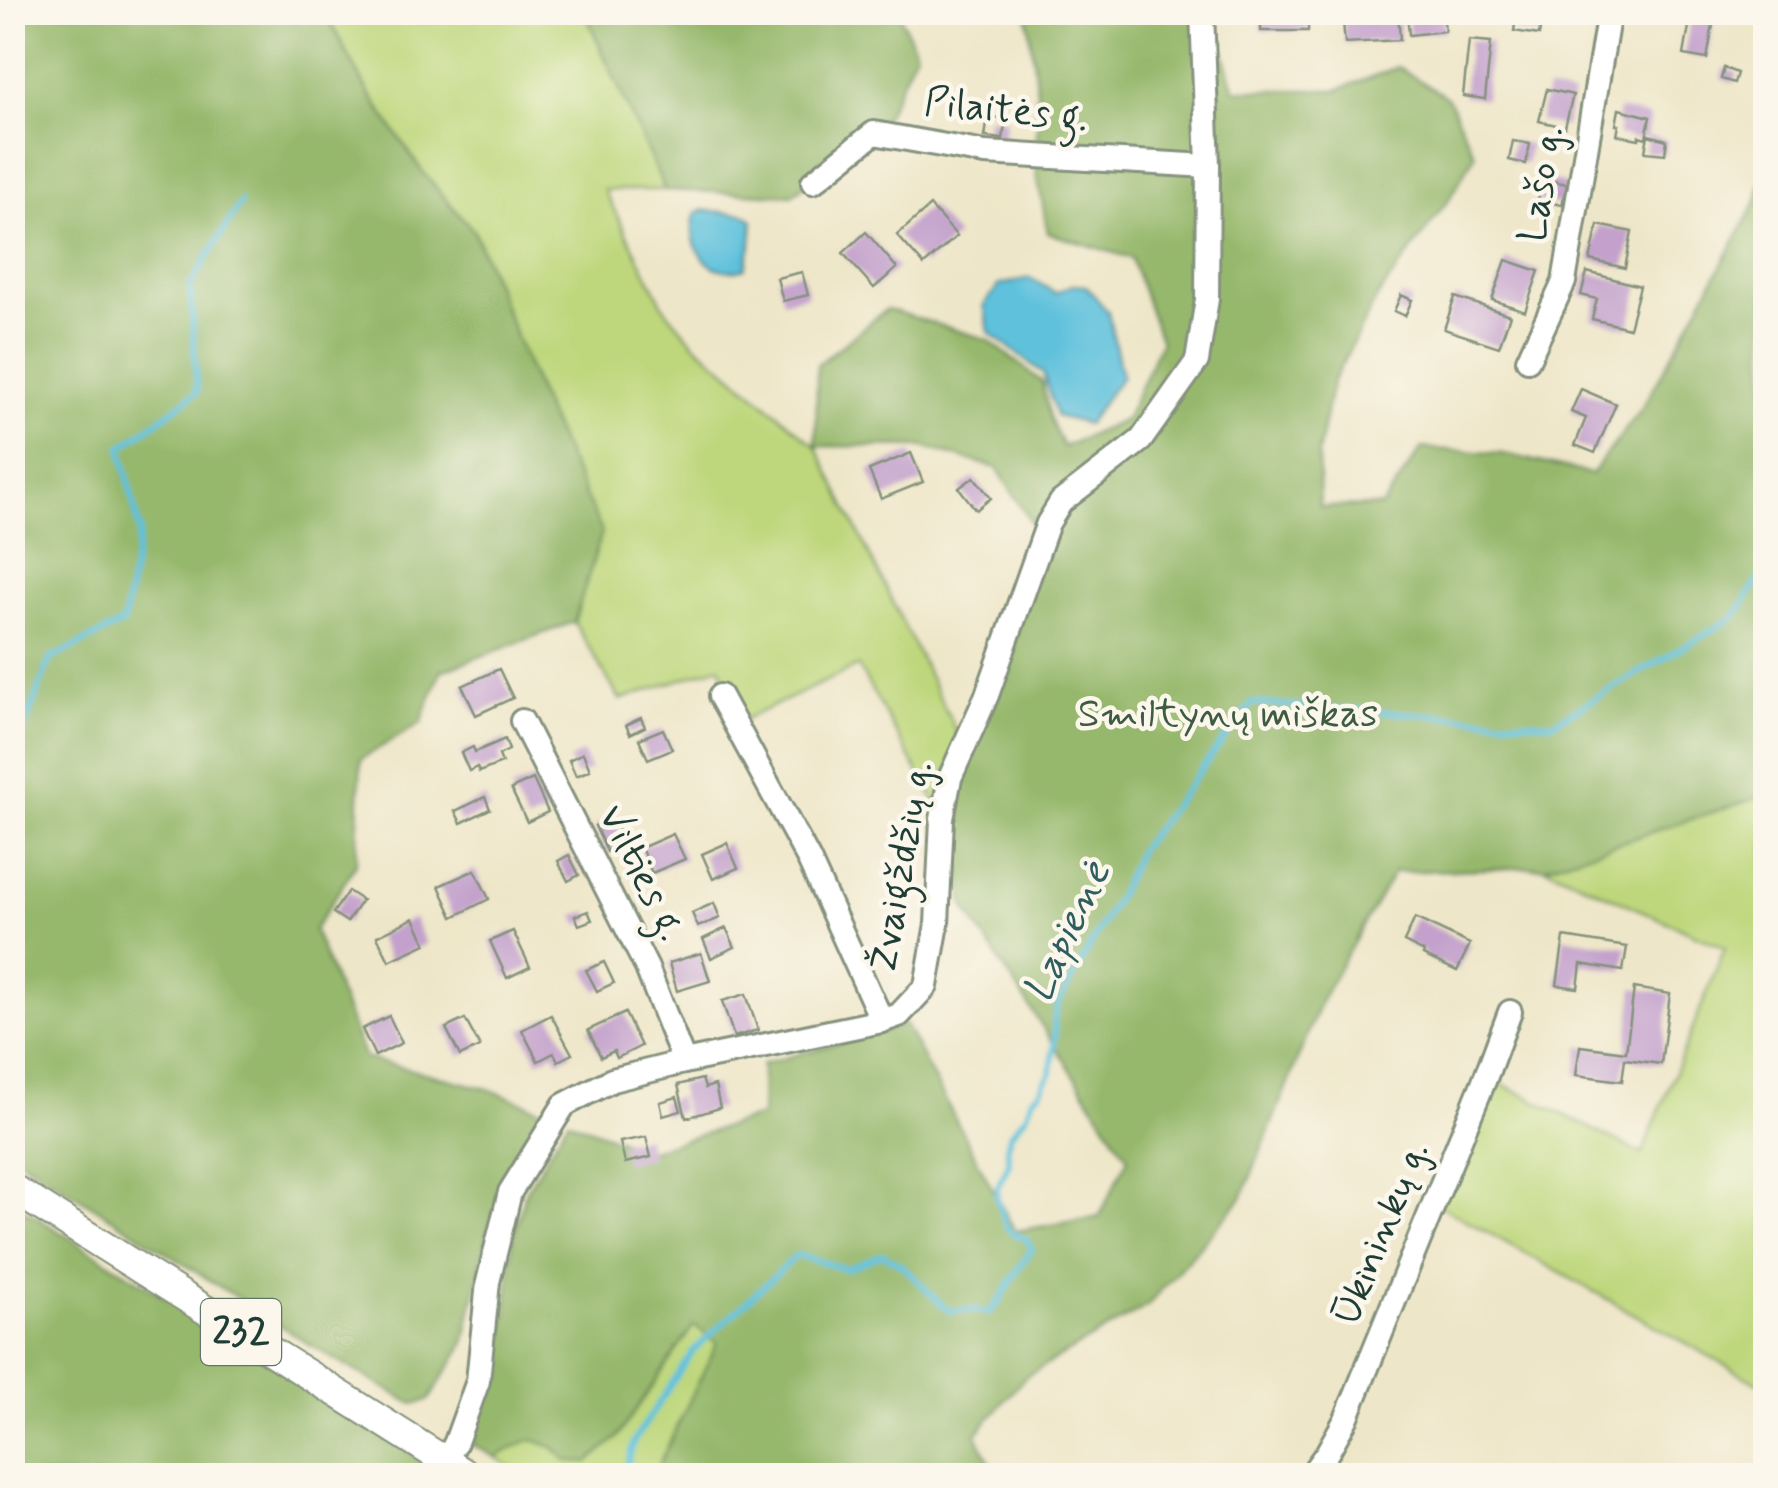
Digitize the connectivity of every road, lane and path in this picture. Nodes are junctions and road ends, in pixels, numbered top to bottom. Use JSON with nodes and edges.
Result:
{"nodes":[{"id":1,"x":1202,"y":12,"type":"edge"},
{"id":2,"x":1609,"y":12,"type":"edge"},
{"id":3,"x":1208,"y":166,"type":"junction"},
{"id":4,"x":814,"y":182,"type":"dead end"},
{"id":5,"x":1528,"y":360,"type":"dead end"},
{"id":6,"x":720,"y":696,"type":"dead end"},
{"id":7,"x":522,"y":721,"type":"dead end"},
{"id":8,"x":1510,"y":1012,"type":"dead end"},
{"id":9,"x":882,"y":1021,"type":"junction"},
{"id":10,"x":684,"y":1062,"type":"junction"},
{"id":11,"x":12,"y":1188,"type":"edge"},
{"id":12,"x":458,"y":1468,"type":"edge"},
{"id":13,"x":1310,"y":1476,"type":"edge"}],
"edges":[{"from":1,"to":3,"type":"street","name":"Žvaigždžių g."},
{"from":2,"to":5,"type":"street","name":"Lašo g."},
{"from":3,"to":4,"type":"street","name":"Pilaitės g."},
{"from":3,"to":9,"type":"street","name":"Žvaigždžių g."},
{"from":6,"to":9,"type":"street"},
{"from":7,"to":10,"type":"street","name":"Vilties g."},
{"from":8,"to":13,"type":"street","name":"Ūkininkų g."},
{"from":9,"to":10,"type":"street","name":"Žvaigždžių g."},
{"from":10,"to":12,"type":"street","name":"Žvaigždžių g."},
{"from":11,"to":12,"type":"main road","number":"232"}]}
